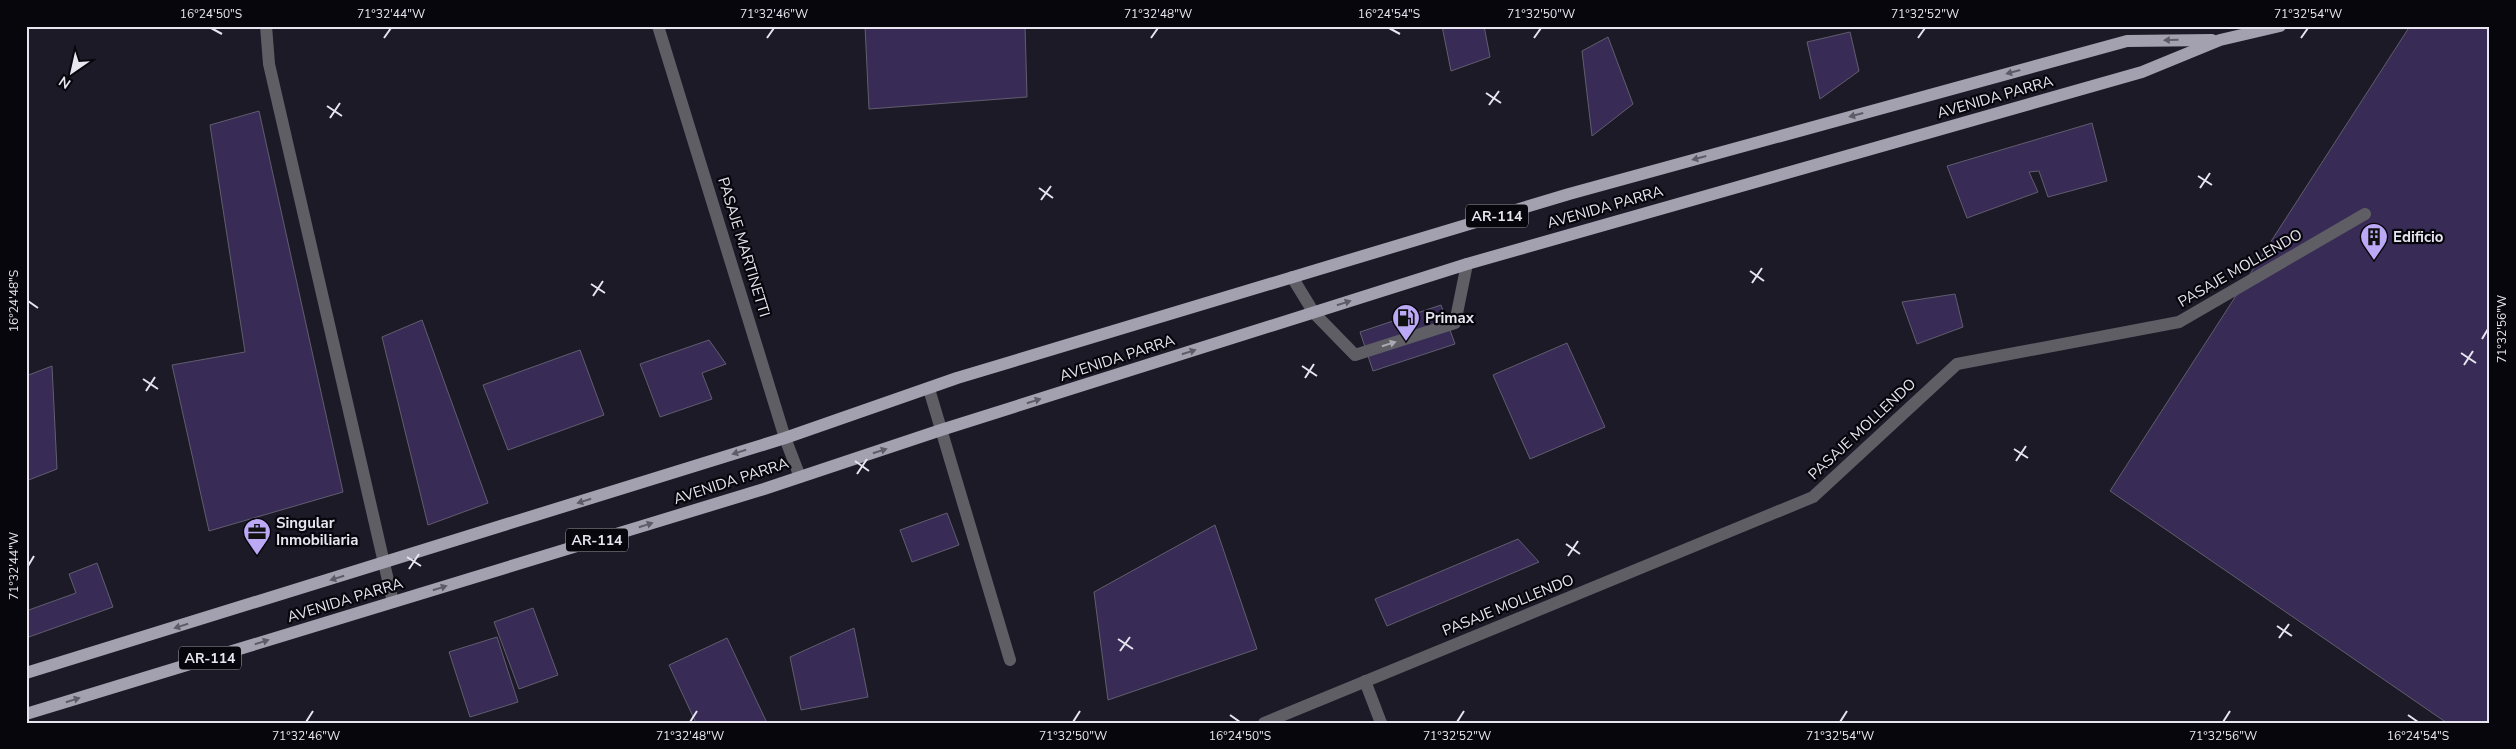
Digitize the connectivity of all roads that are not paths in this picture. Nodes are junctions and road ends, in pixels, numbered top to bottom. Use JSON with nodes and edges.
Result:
{"nodes":[{"id":1,"x":266,"y":26,"type":"edge"},
{"id":2,"x":658,"y":26,"type":"edge"},
{"id":3,"x":2280,"y":26,"type":"edge"},
{"id":4,"x":2226,"y":38,"type":"junction"},
{"id":5,"x":2365,"y":214,"type":"dead end"},
{"id":6,"x":1467,"y":264,"type":"junction"},
{"id":7,"x":1292,"y":278,"type":"junction"},
{"id":8,"x":1314,"y":313,"type":"junction"},
{"id":9,"x":929,"y":389,"type":"junction"},
{"id":10,"x":941,"y":430,"type":"junction"},
{"id":11,"x":785,"y":438,"type":"junction"},
{"id":12,"x":800,"y":477,"type":"junction"},
{"id":13,"x":383,"y":564,"type":"junction"},
{"id":14,"x":393,"y":602,"type":"junction"},
{"id":15,"x":1010,"y":660,"type":"dead end"},
{"id":16,"x":26,"y":673,"type":"edge"},
{"id":17,"x":1365,"y":681,"type":"junction"},
{"id":18,"x":26,"y":714,"type":"edge"},
{"id":19,"x":1264,"y":723,"type":"edge"},
{"id":20,"x":1381,"y":723,"type":"edge"}],
"edges":[{"from":1,"to":13,"type":"street"},
{"from":2,"to":11,"type":"street","name":"PASAJE MARTINETTI"},
{"from":3,"to":4,"type":"main road","name":"AVENIDA PARRA"},
{"from":4,"to":6,"type":"main road","name":"AVENIDA PARRA","number":"AR-114"},
{"from":4,"to":7,"type":"main road","name":"AVENIDA PARRA","number":"AR-114","one_way":true},
{"from":5,"to":17,"type":"street","name":"PASAJE MOLLENDO"},
{"from":8,"to":6,"type":"main road","name":"AVENIDA PARRA","number":"AR-114","one_way":true},
{"from":8,"to":6,"type":"street","one_way":true},
{"from":7,"to":8,"type":"street"},
{"from":7,"to":9,"type":"main road","name":"AVENIDA PARRA","number":"AR-114"},
{"from":10,"to":8,"type":"main road","name":"AVENIDA PARRA","number":"AR-114","one_way":true},
{"from":9,"to":10,"type":"street"},
{"from":9,"to":11,"type":"main road","name":"AVENIDA PARRA","number":"AR-114"},
{"from":12,"to":10,"type":"main road","name":"AVENIDA PARRA","number":"AR-114","one_way":true},
{"from":10,"to":15,"type":"street"},
{"from":11,"to":12,"type":"street","name":"PASAJE MARTINETTI"},
{"from":11,"to":13,"type":"main road","name":"AVENIDA PARRA","number":"AR-114","one_way":true},
{"from":14,"to":12,"type":"main road","name":"AVENIDA PARRA","number":"AR-114","one_way":true},
{"from":13,"to":14,"type":"street"},
{"from":13,"to":16,"type":"main road","name":"AVENIDA PARRA","number":"AR-114","one_way":true},
{"from":18,"to":14,"type":"main road","name":"AVENIDA PARRA","number":"AR-114","one_way":true},
{"from":17,"to":19,"type":"street","name":"PASAJE MOLLENDO"},
{"from":17,"to":20,"type":"street"}]}
